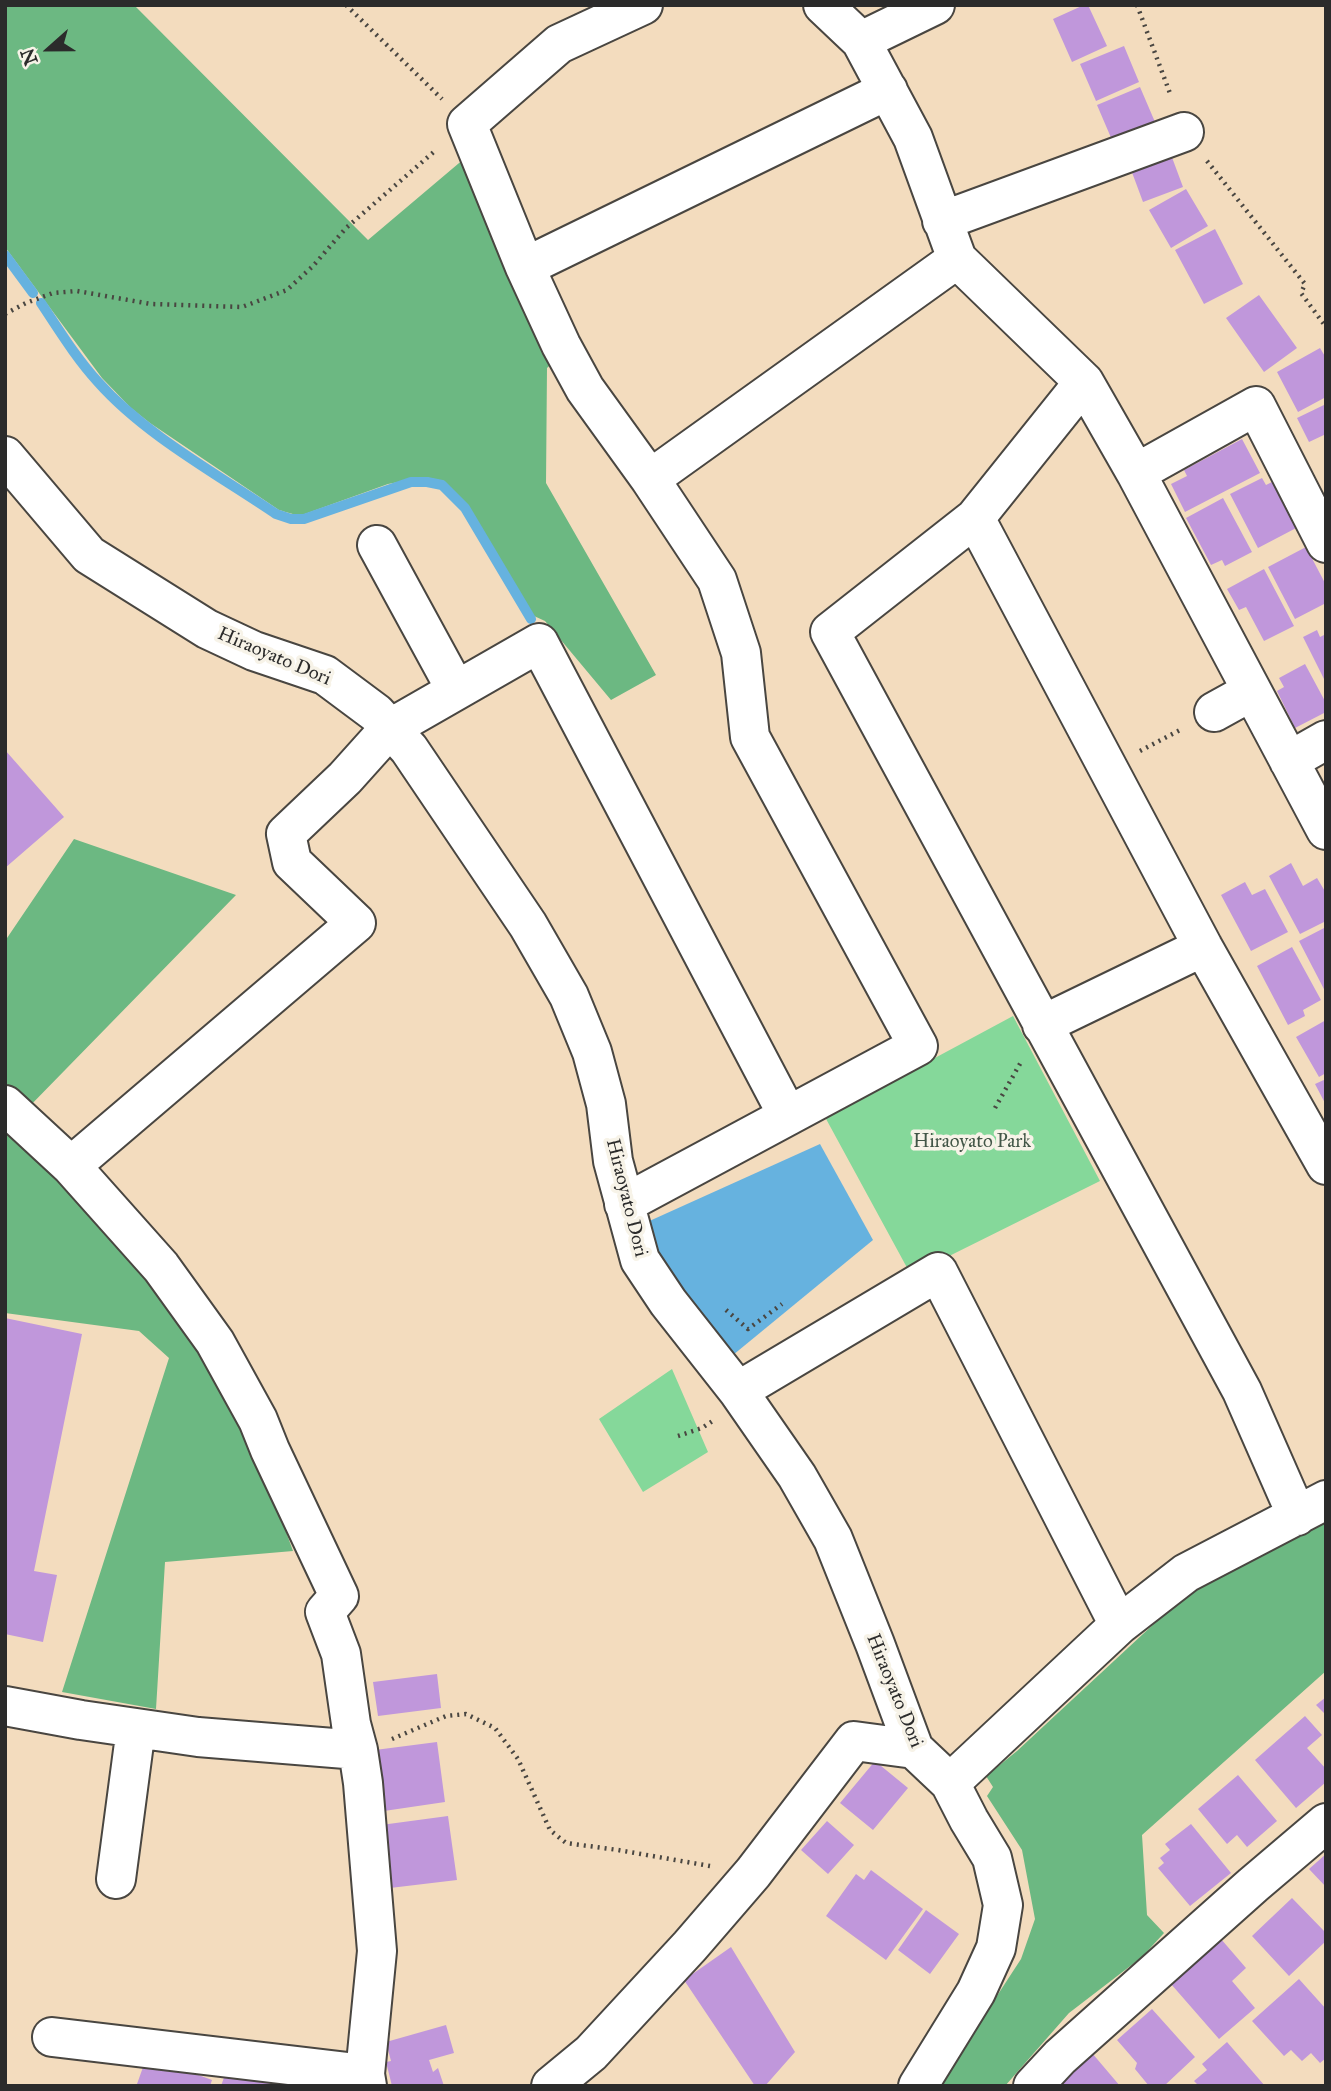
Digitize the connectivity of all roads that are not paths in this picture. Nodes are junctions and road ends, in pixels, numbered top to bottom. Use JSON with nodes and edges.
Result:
{"nodes":[{"id":1,"x":643,"y":5,"type":"edge"},
{"id":2,"x":823,"y":5,"type":"edge"},
{"id":3,"x":935,"y":5,"type":"edge"},
{"id":4,"x":861,"y":41,"type":"junction"},
{"id":5,"x":888,"y":90,"type":"junction"},
{"id":6,"x":1184,"y":132,"type":"road end"},
{"id":7,"x":942,"y":221,"type":"junction"},
{"id":8,"x":957,"y":259,"type":"junction"},
{"id":9,"x":526,"y":267,"type":"junction"},
{"id":10,"x":1084,"y":382,"type":"junction"},
{"id":11,"x":5,"y":456,"type":"edge"},
{"id":12,"x":1136,"y":473,"type":"junction"},
{"id":13,"x":650,"y":479,"type":"junction"},
{"id":14,"x":975,"y":518,"type":"junction"},
{"id":15,"x":1326,"y":543,"type":"edge"},
{"id":16,"x":377,"y":545,"type":"dead end"},
{"id":17,"x":456,"y":690,"type":"junction"},
{"id":18,"x":1252,"y":691,"type":"junction"},
{"id":19,"x":1214,"y":712,"type":"road end"},
{"id":20,"x":382,"y":721,"type":"junction"},
{"id":21,"x":1326,"y":740,"type":"edge"},
{"id":22,"x":1289,"y":761,"type":"junction"},
{"id":23,"x":1326,"y":830,"type":"edge"},
{"id":24,"x":1203,"y":947,"type":"junction"},
{"id":25,"x":1042,"y":1025,"type":"junction"},
{"id":26,"x":5,"y":1105,"type":"edge"},
{"id":27,"x":788,"y":1116,"type":"junction"},
{"id":28,"x":1326,"y":1165,"type":"edge"},
{"id":29,"x":71,"y":1166,"type":"junction"},
{"id":30,"x":624,"y":1204,"type":"junction"},
{"id":31,"x":738,"y":1391,"type":"junction"},
{"id":32,"x":1311,"y":1508,"type":"edge"},
{"id":33,"x":1119,"y":1625,"type":"junction"},
{"id":34,"x":5,"y":1706,"type":"edge"},
{"id":35,"x":136,"y":1728,"type":"junction"},
{"id":36,"x":914,"y":1749,"type":"junction"},
{"id":37,"x":358,"y":1750,"type":"junction"},
{"id":38,"x":950,"y":1783,"type":"junction"},
{"id":39,"x":1326,"y":1824,"type":"edge"},
{"id":40,"x":116,"y":1879,"type":"dead end"},
{"id":41,"x":52,"y":2037,"type":"dead end"},
{"id":42,"x":366,"y":2080,"type":"edge"},
{"id":43,"x":551,"y":2086,"type":"edge"},
{"id":44,"x":918,"y":2086,"type":"edge"},
{"id":45,"x":1033,"y":2086,"type":"edge"}],
"edges":[{"from":1,"to":9,"type":"street"},
{"from":2,"to":4,"type":"street"},
{"from":3,"to":4,"type":"street"},
{"from":4,"to":5,"type":"street"},
{"from":5,"to":7,"type":"street"},
{"from":5,"to":9,"type":"street"},
{"from":6,"to":7,"type":"street"},
{"from":7,"to":8,"type":"street"},
{"from":8,"to":10,"type":"street"},
{"from":8,"to":13,"type":"street"},
{"from":9,"to":13,"type":"street"},
{"from":10,"to":12,"type":"street"},
{"from":10,"to":14,"type":"street"},
{"from":11,"to":20,"type":"street","name":"Hiraoyato Dori"},
{"from":12,"to":15,"type":"street"},
{"from":12,"to":18,"type":"street"},
{"from":13,"to":27,"type":"street"},
{"from":14,"to":24,"type":"street"},
{"from":14,"to":25,"type":"street"},
{"from":16,"to":17,"type":"street"},
{"from":17,"to":20,"type":"street"},
{"from":17,"to":27,"type":"street"},
{"from":18,"to":19,"type":"street"},
{"from":18,"to":22,"type":"street"},
{"from":20,"to":29,"type":"street"},
{"from":20,"to":30,"type":"street","name":"Hiraoyato Dori"},
{"from":21,"to":22,"type":"street"},
{"from":22,"to":23,"type":"street"},
{"from":24,"to":25,"type":"street"},
{"from":24,"to":28,"type":"street"},
{"from":25,"to":32,"type":"street"},
{"from":26,"to":29,"type":"street"},
{"from":27,"to":30,"type":"street"},
{"from":29,"to":37,"type":"street"},
{"from":30,"to":31,"type":"street","name":"Hiraoyato Dori"},
{"from":31,"to":33,"type":"street"},
{"from":31,"to":36,"type":"street","name":"Hiraoyato Dori"},
{"from":32,"to":33,"type":"street"},
{"from":33,"to":38,"type":"street"},
{"from":34,"to":35,"type":"street"},
{"from":35,"to":37,"type":"street"},
{"from":35,"to":40,"type":"street"},
{"from":36,"to":38,"type":"street","name":"Hiraoyato Dori"},
{"from":36,"to":43,"type":"street"},
{"from":37,"to":42,"type":"street"},
{"from":38,"to":44,"type":"street","name":"Hiraoyato Dori"},
{"from":39,"to":45,"type":"street"},
{"from":41,"to":42,"type":"street"}]}
